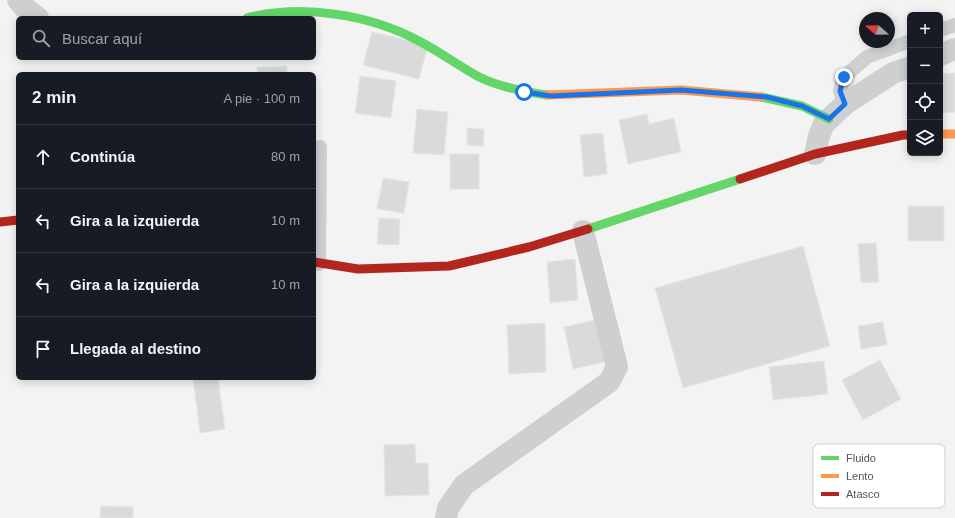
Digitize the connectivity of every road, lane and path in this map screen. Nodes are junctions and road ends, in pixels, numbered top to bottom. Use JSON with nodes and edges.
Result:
{"nodes":[{"id":1,"x":18,"y":0,"type":"edge"},
{"id":2,"x":35,"y":16,"type":"edge"},
{"id":3,"x":254,"y":16,"type":"edge"},
{"id":4,"x":955,"y":25,"type":"edge"},
{"id":5,"x":943,"y":29,"type":"edge"},
{"id":6,"x":907,"y":42,"type":"edge"},
{"id":7,"x":955,"y":49,"type":"edge"},
{"id":8,"x":943,"y":54,"type":"edge"},
{"id":9,"x":907,"y":68,"type":"edge"},
{"id":10,"x":845,"y":104,"type":"junction"},
{"id":11,"x":829,"y":119,"type":"junction"},
{"id":12,"x":943,"y":134,"type":"edge"},
{"id":13,"x":955,"y":134,"type":"edge"},
{"id":14,"x":907,"y":135,"type":"edge"},
{"id":15,"x":320,"y":147,"type":"dead end"},
{"id":16,"x":815,"y":154,"type":"junction"},
{"id":17,"x":16,"y":220,"type":"edge"},
{"id":18,"x":0,"y":222,"type":"edge"},
{"id":19,"x":583,"y":231,"type":"junction"},
{"id":20,"x":317,"y":263,"type":"edge"},
{"id":21,"x":446,"y":518,"type":"edge"}],
"edges":[{"from":1,"to":2,"type":"street"},
{"from":3,"to":11,"type":"main road"},
{"from":4,"to":5,"type":"lane"},
{"from":6,"to":10,"type":"lane"},
{"from":7,"to":8,"type":"street"},
{"from":9,"to":10,"type":"street"},
{"from":10,"to":11,"type":"street"},
{"from":11,"to":16,"type":"street"},
{"from":12,"to":13,"type":"main road"},
{"from":14,"to":16,"type":"main road"},
{"from":15,"to":20,"type":"lane"},
{"from":16,"to":19,"type":"main road"},
{"from":17,"to":18,"type":"main road"},
{"from":19,"to":20,"type":"main road"},
{"from":19,"to":21,"type":"street"}]}
